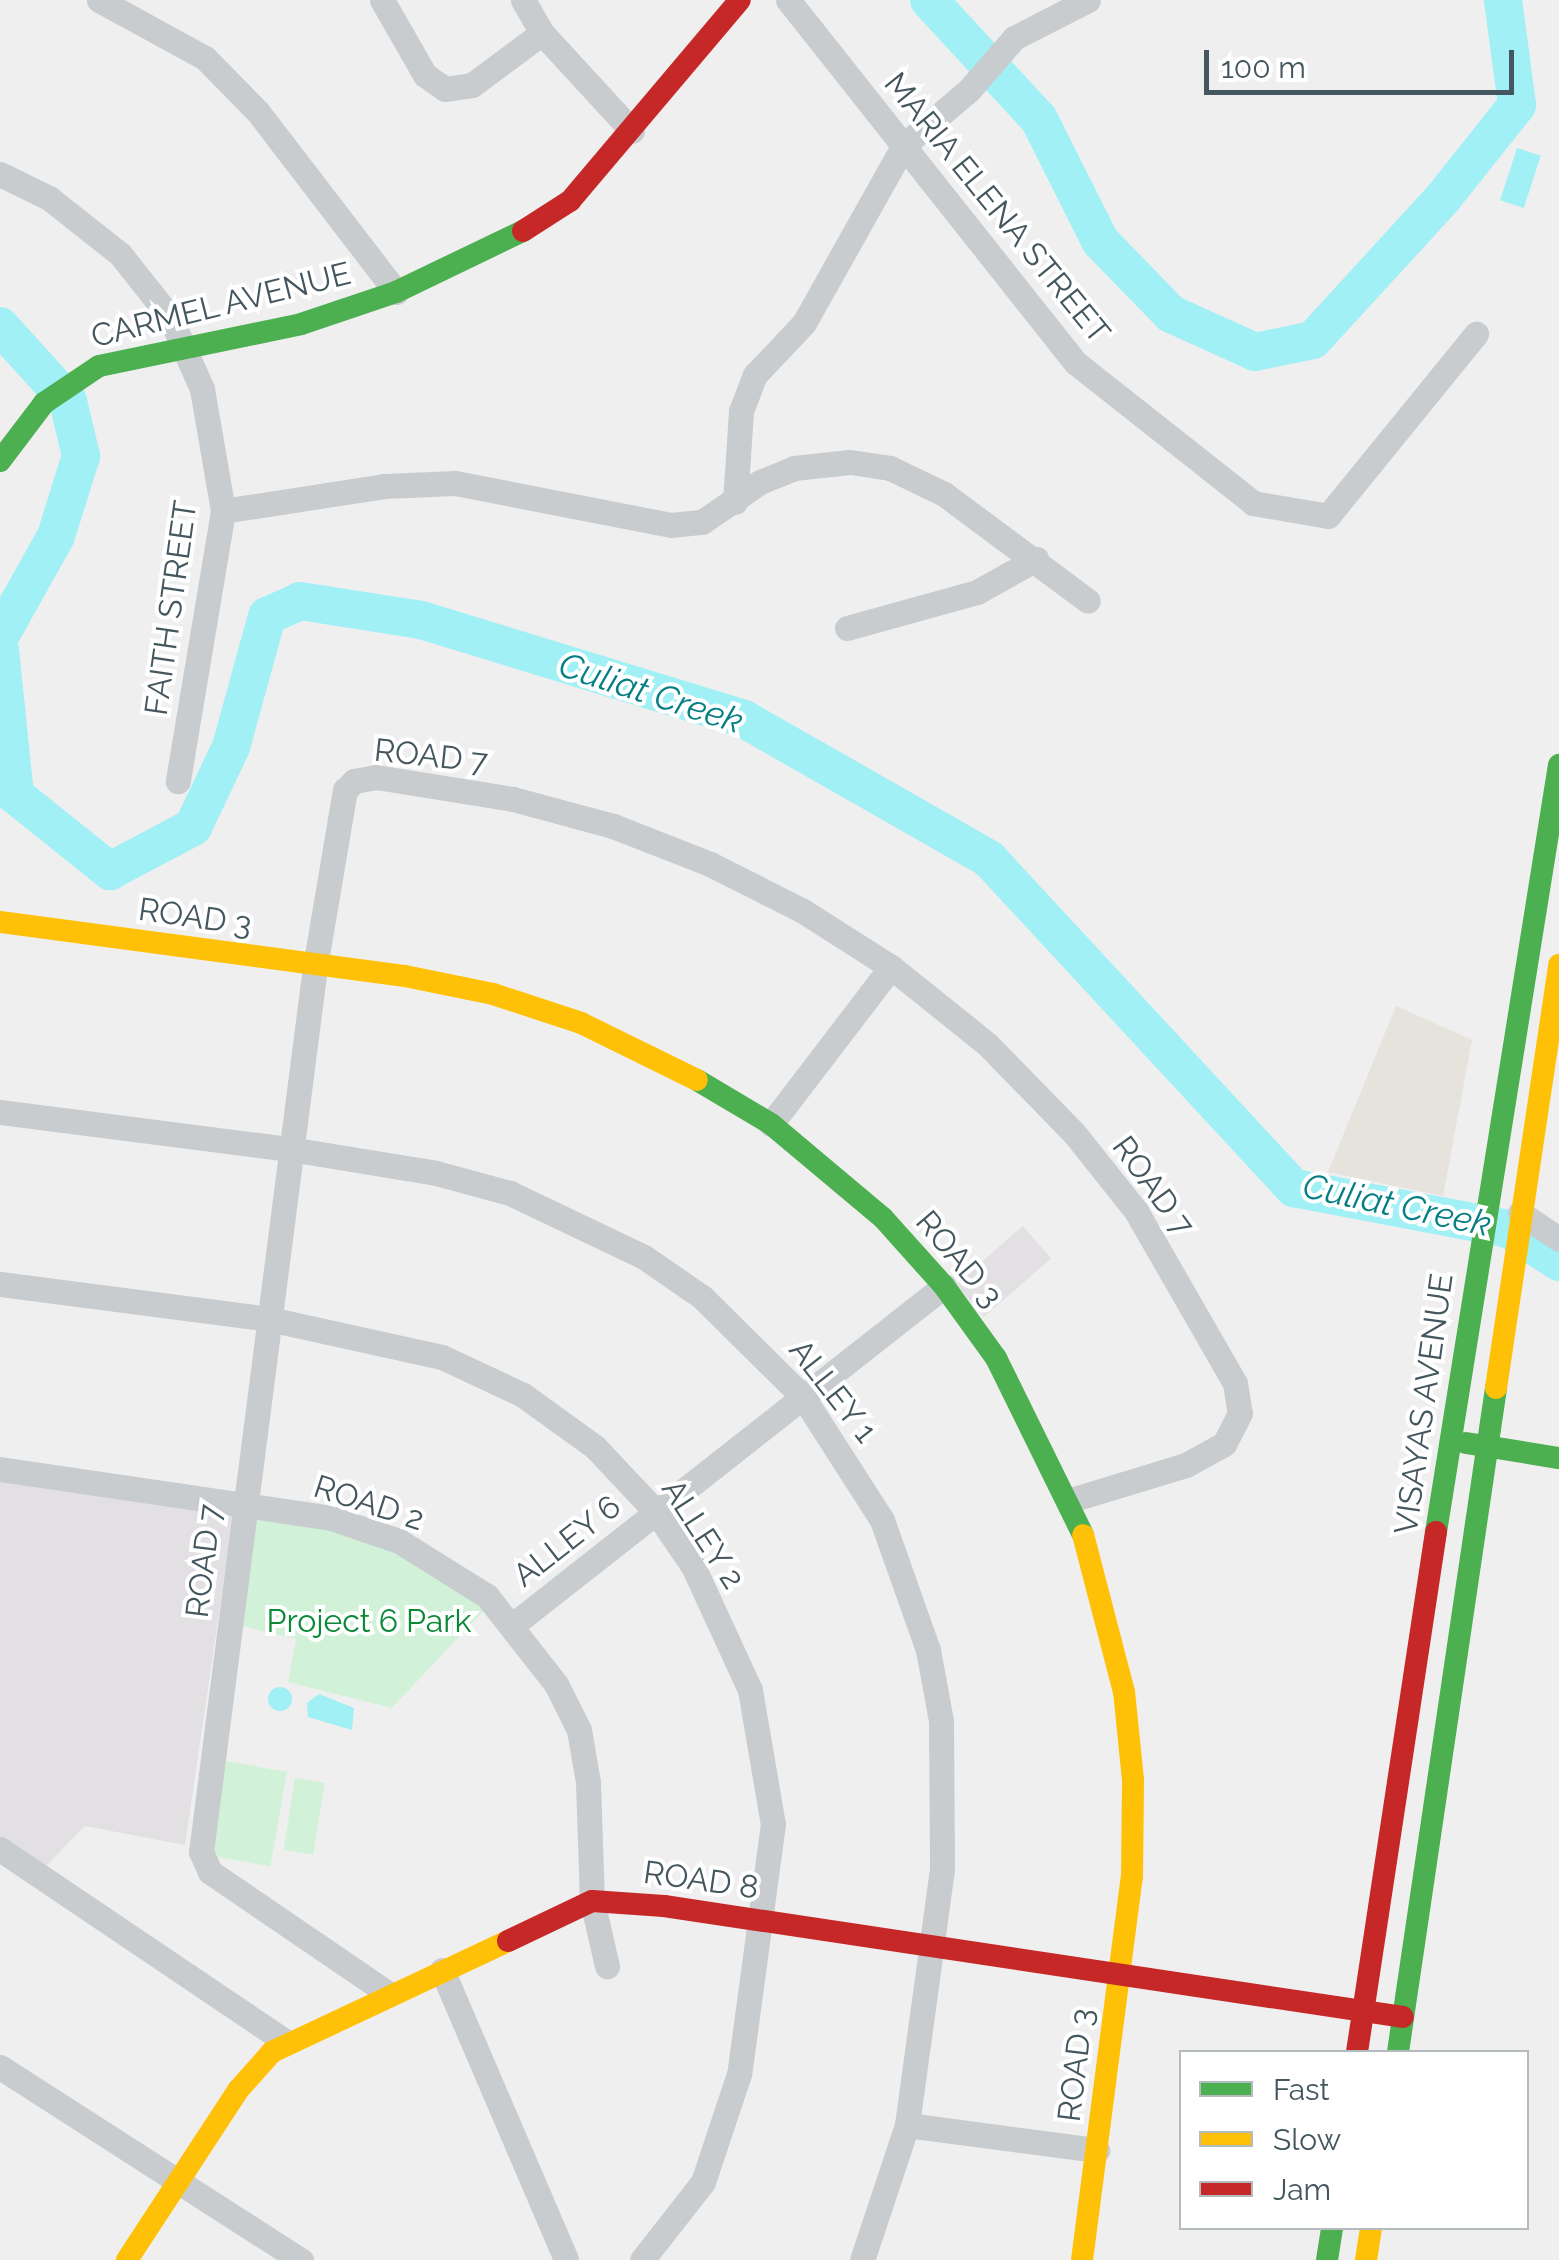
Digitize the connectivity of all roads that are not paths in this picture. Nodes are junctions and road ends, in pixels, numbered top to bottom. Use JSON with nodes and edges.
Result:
{"nodes":[{"id":1,"x":99,"y":0,"type":"edge"},
{"id":2,"x":382,"y":0,"type":"edge"},
{"id":3,"x":523,"y":0,"type":"edge"},
{"id":4,"x":740,"y":0,"type":"edge"},
{"id":5,"x":788,"y":0,"type":"edge"},
{"id":6,"x":1088,"y":0,"type":"edge"},
{"id":7,"x":542,"y":33,"type":"junction"},
{"id":8,"x":632,"y":131,"type":"junction"},
{"id":9,"x":904,"y":146,"type":"junction"},
{"id":10,"x":0,"y":174,"type":"edge"},
{"id":11,"x":396,"y":292,"type":"junction"},
{"id":12,"x":1476,"y":334,"type":"dead end"},
{"id":13,"x":185,"y":345,"type":"junction"},
{"id":14,"x":0,"y":461,"type":"edge"},
{"id":15,"x":735,"y":502,"type":"junction"},
{"id":16,"x":223,"y":511,"type":"junction"},
{"id":17,"x":1036,"y":559,"type":"junction"},
{"id":18,"x":1088,"y":601,"type":"dead end"},
{"id":19,"x":847,"y":628,"type":"dead end"},
{"id":20,"x":1559,"y":766,"type":"edge"},
{"id":21,"x":178,"y":781,"type":"dead end"},
{"id":22,"x":0,"y":922,"type":"edge"},
{"id":23,"x":1559,"y":965,"type":"edge"},
{"id":24,"x":315,"y":967,"type":"junction"},
{"id":25,"x":891,"y":967,"type":"junction"},
{"id":26,"x":0,"y":1112,"type":"edge"},
{"id":27,"x":771,"y":1124,"type":"junction"},
{"id":28,"x":290,"y":1150,"type":"junction"},
{"id":29,"x":1520,"y":1214,"type":"junction"},
{"id":30,"x":1559,"y":1239,"type":"edge"},
{"id":31,"x":0,"y":1284,"type":"edge"},
{"id":32,"x":944,"y":1286,"type":"junction"},
{"id":33,"x":270,"y":1319,"type":"junction"},
{"id":34,"x":1462,"y":1362,"type":"junction"},
{"id":35,"x":1498,"y":1368,"type":"junction"},
{"id":36,"x":803,"y":1396,"type":"junction"},
{"id":37,"x":1452,"y":1441,"type":"junction"},
{"id":38,"x":1486,"y":1447,"type":"junction"},
{"id":39,"x":1559,"y":1458,"type":"edge"},
{"id":40,"x":0,"y":1469,"type":"edge"},
{"id":41,"x":1071,"y":1500,"type":"junction"},
{"id":42,"x":244,"y":1503,"type":"junction"},
{"id":43,"x":656,"y":1512,"type":"junction"},
{"id":44,"x":514,"y":1624,"type":"junction"},
{"id":45,"x":0,"y":1849,"type":"edge"},
{"id":46,"x":592,"y":1901,"type":"junction"},
{"id":47,"x":762,"y":1922,"type":"junction"},
{"id":48,"x":932,"y":1946,"type":"junction"},
{"id":49,"x":607,"y":1966,"type":"dead end"},
{"id":50,"x":442,"y":1970,"type":"junction"},
{"id":51,"x":1120,"y":1974,"type":"junction"},
{"id":52,"x":389,"y":1994,"type":"junction"},
{"id":53,"x":1365,"y":2010,"type":"junction"},
{"id":54,"x":1403,"y":2017,"type":"junction"},
{"id":55,"x":286,"y":2042,"type":"junction"},
{"id":56,"x":1357,"y":2050,"type":"edge"},
{"id":57,"x":1398,"y":2050,"type":"edge"},
{"id":58,"x":0,"y":2067,"type":"edge"},
{"id":59,"x":907,"y":2125,"type":"junction"},
{"id":60,"x":1097,"y":2150,"type":"junction"},
{"id":61,"x":178,"y":2184,"type":"junction"},
{"id":62,"x":1332,"y":2230,"type":"edge"},
{"id":63,"x":1371,"y":2230,"type":"edge"},
{"id":64,"x":865,"y":2259,"type":"edge"},
{"id":65,"x":127,"y":2260,"type":"edge"},
{"id":66,"x":302,"y":2260,"type":"edge"},
{"id":67,"x":566,"y":2260,"type":"edge"},
{"id":68,"x":642,"y":2260,"type":"edge"},
{"id":69,"x":1082,"y":2260,"type":"edge"},
{"id":70,"x":1327,"y":2260,"type":"edge"},
{"id":71,"x":1366,"y":2260,"type":"edge"}],
"edges":[{"from":1,"to":11,"type":"street"},
{"from":2,"to":7,"type":"street"},
{"from":3,"to":7,"type":"street"},
{"from":4,"to":8,"type":"street","name":"CARMEL AVENUE"},
{"from":5,"to":9,"type":"street","name":"MARIA ELENA STREET"},
{"from":6,"to":9,"type":"street"},
{"from":7,"to":8,"type":"street"},
{"from":8,"to":11,"type":"street","name":"CARMEL AVENUE"},
{"from":9,"to":12,"type":"street","name":"MARIA ELENA STREET"},
{"from":9,"to":15,"type":"street"},
{"from":10,"to":13,"type":"street","name":"FAITH STREET"},
{"from":11,"to":13,"type":"street","name":"CARMEL AVENUE"},
{"from":13,"to":14,"type":"street","name":"CARMEL AVENUE"},
{"from":13,"to":16,"type":"street","name":"FAITH STREET"},
{"from":15,"to":16,"type":"street"},
{"from":15,"to":17,"type":"street"},
{"from":16,"to":21,"type":"street","name":"FAITH STREET"},
{"from":17,"to":18,"type":"street"},
{"from":17,"to":19,"type":"street"},
{"from":20,"to":34,"type":"street","name":"VISAYAS AVENUE"},
{"from":22,"to":24,"type":"street","name":"ROAD 3"},
{"from":23,"to":29,"type":"street","name":"VISAYAS AVENUE"},
{"from":24,"to":25,"type":"street","name":"ROAD 7"},
{"from":24,"to":27,"type":"street","name":"ROAD 3"},
{"from":24,"to":28,"type":"street","name":"ROAD 7"},
{"from":25,"to":27,"type":"street"},
{"from":25,"to":41,"type":"street","name":"ROAD 7"},
{"from":26,"to":28,"type":"street","name":"ALLEY 1"},
{"from":27,"to":32,"type":"street","name":"ROAD 3"},
{"from":28,"to":33,"type":"street","name":"ROAD 7"},
{"from":28,"to":36,"type":"street","name":"ALLEY 1"},
{"from":29,"to":30,"type":"street"},
{"from":29,"to":35,"type":"street","name":"VISAYAS AVENUE"},
{"from":31,"to":33,"type":"street","name":"ALLEY 2"},
{"from":32,"to":36,"type":"street","name":"ALLEY 6"},
{"from":32,"to":41,"type":"street","name":"ROAD 3"},
{"from":33,"to":42,"type":"street","name":"ROAD 7"},
{"from":33,"to":43,"type":"street","name":"ALLEY 2"},
{"from":34,"to":35,"type":"street"},
{"from":34,"to":37,"type":"street","name":"VISAYAS AVENUE"},
{"from":35,"to":38,"type":"street","name":"VISAYAS AVENUE"},
{"from":36,"to":43,"type":"street","name":"ALLEY 6"},
{"from":36,"to":48,"type":"street","name":"ALLEY 1"},
{"from":37,"to":38,"type":"street"},
{"from":37,"to":53,"type":"street","name":"VISAYAS AVENUE"},
{"from":38,"to":39,"type":"street"},
{"from":38,"to":54,"type":"street","name":"VISAYAS AVENUE"},
{"from":40,"to":42,"type":"street","name":"ROAD 2"},
{"from":41,"to":51,"type":"street","name":"ROAD 3"},
{"from":42,"to":44,"type":"street","name":"ROAD 2"},
{"from":42,"to":52,"type":"street","name":"ROAD 7"},
{"from":43,"to":44,"type":"street","name":"ALLEY 6"},
{"from":43,"to":47,"type":"street","name":"ALLEY 2"},
{"from":44,"to":46,"type":"street","name":"ROAD 2"},
{"from":45,"to":55,"type":"street"},
{"from":46,"to":47,"type":"street","name":"ROAD 8"},
{"from":46,"to":49,"type":"street","name":"ROAD 2"},
{"from":46,"to":50,"type":"street"},
{"from":47,"to":48,"type":"street","name":"ROAD 8"},
{"from":47,"to":68,"type":"street","name":"ALLEY 2"},
{"from":48,"to":51,"type":"street","name":"ROAD 8"},
{"from":48,"to":59,"type":"street","name":"ALLEY 1"},
{"from":50,"to":52,"type":"street"},
{"from":50,"to":67,"type":"street"},
{"from":51,"to":53,"type":"street","name":"ROAD 8"},
{"from":51,"to":60,"type":"street","name":"ROAD 3"},
{"from":52,"to":55,"type":"street"},
{"from":53,"to":54,"type":"street","name":"ROAD 8"},
{"from":53,"to":56,"type":"street","name":"VISAYAS AVENUE"},
{"from":54,"to":57,"type":"street","name":"VISAYAS AVENUE"},
{"from":55,"to":61,"type":"street"},
{"from":58,"to":61,"type":"street"},
{"from":59,"to":60,"type":"street"},
{"from":59,"to":64,"type":"street","name":"ALLEY 1"},
{"from":60,"to":69,"type":"street","name":"ROAD 3"},
{"from":61,"to":65,"type":"street"},
{"from":61,"to":66,"type":"street"},
{"from":62,"to":70,"type":"street"},
{"from":63,"to":71,"type":"street"}]}
